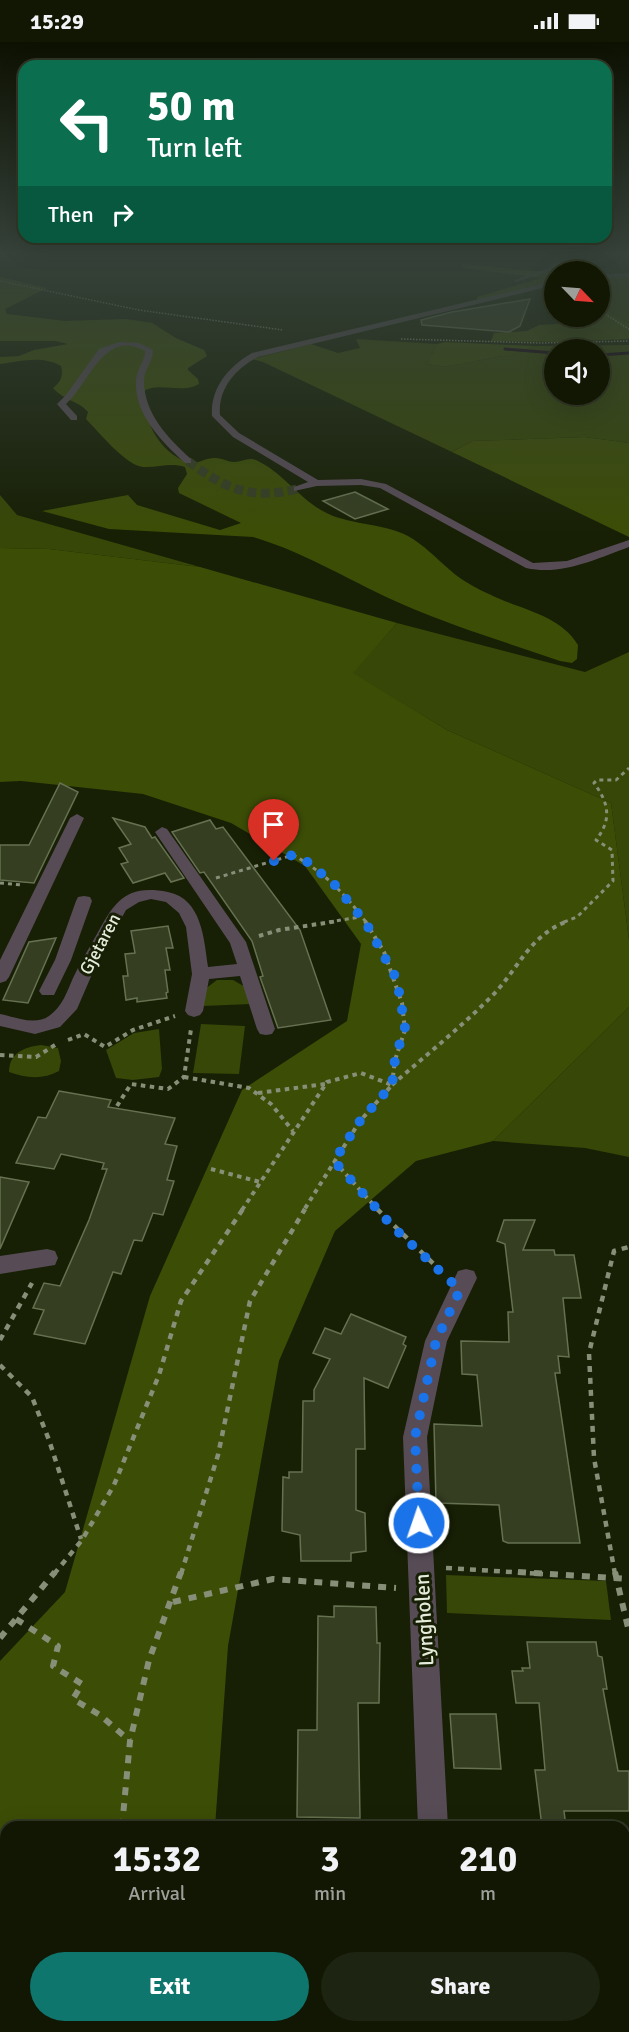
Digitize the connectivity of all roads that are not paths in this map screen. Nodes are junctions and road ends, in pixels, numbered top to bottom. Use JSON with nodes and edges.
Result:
{"nodes":[{"id":1,"x":109,"y":348,"type":"edge"},
{"id":2,"x":147,"y":348,"type":"edge"},
{"id":3,"x":289,"y":348,"type":"edge"},
{"id":4,"x":74,"y":418,"type":"dead end"},
{"id":5,"x":188,"y":461,"type":"tunnel mouth"},
{"id":6,"x":316,"y":483,"type":"junction"},
{"id":7,"x":297,"y":489,"type":"tunnel mouth"},
{"id":8,"x":629,"y":543,"type":"edge"},
{"id":9,"x":77,"y":818,"type":"dead end"},
{"id":10,"x":162,"y":831,"type":"dead end"},
{"id":11,"x":84,"y":901,"type":"dead end"},
{"id":12,"x":63,"y":960,"type":"junction"},
{"id":13,"x":88,"y":965,"type":"junction"},
{"id":14,"x":248,"y":969,"type":"junction"},
{"id":15,"x":201,"y":974,"type":"junction"},
{"id":16,"x":0,"y":977,"type":"edge"},
{"id":17,"x":48,"y":991,"type":"dead end"},
{"id":18,"x":194,"y":1011,"type":"road end"},
{"id":19,"x":0,"y":1020,"type":"edge"},
{"id":20,"x":266,"y":1029,"type":"dead end"},
{"id":21,"x":47,"y":1258,"type":"road end"},
{"id":22,"x":0,"y":1265,"type":"edge"},
{"id":23,"x":463,"y":1284,"type":"road end"},
{"id":24,"x":433,"y":1821,"type":"edge"}],
"edges":[{"from":1,"to":4,"type":"street"},
{"from":2,"to":5,"type":"street"},
{"from":3,"to":6,"type":"street"},
{"from":6,"to":7,"type":"street"},
{"from":6,"to":8,"type":"street"},
{"from":9,"to":16,"type":"street"},
{"from":10,"to":14,"type":"street"},
{"from":11,"to":12,"type":"street"},
{"from":12,"to":13,"type":"street"},
{"from":12,"to":17,"type":"street"},
{"from":13,"to":15,"type":"street","name":"Gjetaren"},
{"from":13,"to":19,"type":"street","name":"Gjetaren"},
{"from":14,"to":15,"type":"street"},
{"from":14,"to":20,"type":"street"},
{"from":15,"to":18,"type":"street","name":"Gjetaren"},
{"from":21,"to":22,"type":"street"},
{"from":23,"to":24,"type":"street","name":"Lyngholen"}]}
